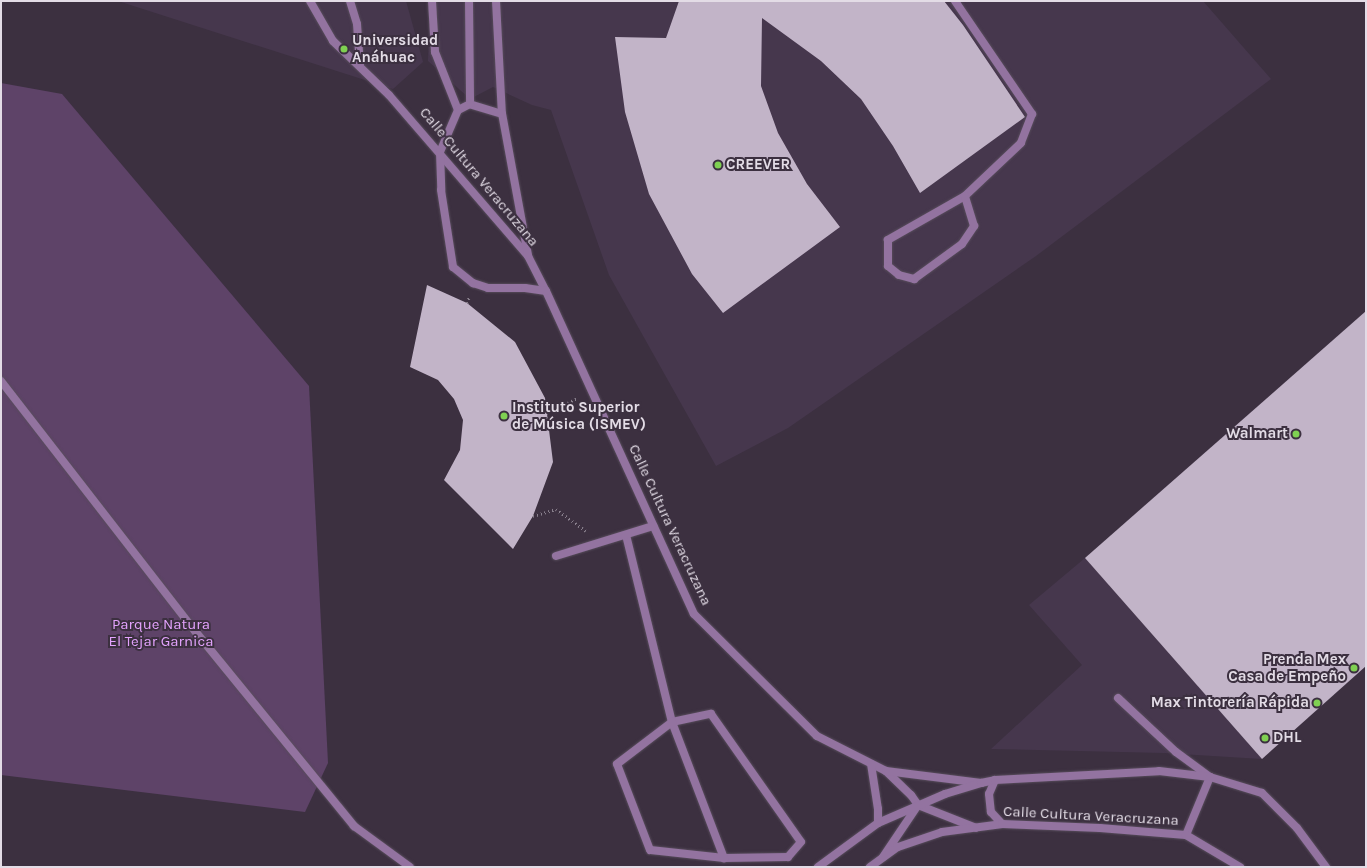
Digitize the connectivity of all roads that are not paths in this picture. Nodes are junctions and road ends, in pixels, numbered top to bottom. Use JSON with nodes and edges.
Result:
{"nodes":[{"id":1,"x":310,"y":1,"type":"edge"},
{"id":2,"x":350,"y":1,"type":"edge"},
{"id":3,"x":432,"y":1,"type":"edge"},
{"id":4,"x":469,"y":1,"type":"edge"},
{"id":5,"x":496,"y":1,"type":"edge"},
{"id":6,"x":955,"y":1,"type":"edge"},
{"id":7,"x":360,"y":66,"type":"junction"},
{"id":8,"x":470,"y":104,"type":"junction"},
{"id":9,"x":458,"y":110,"type":"junction"},
{"id":10,"x":502,"y":114,"type":"junction"},
{"id":11,"x":440,"y":152,"type":"junction"},
{"id":12,"x":965,"y":196,"type":"junction"},
{"id":13,"x":528,"y":256,"type":"junction"},
{"id":14,"x":546,"y":291,"type":"junction"},
{"id":15,"x":1,"y":381,"type":"edge"},
{"id":16,"x":653,"y":526,"type":"junction"},
{"id":17,"x":626,"y":535,"type":"junction"},
{"id":18,"x":556,"y":556,"type":"dead end"},
{"id":19,"x":1118,"y":698,"type":"dead end"},
{"id":20,"x":672,"y":722,"type":"junction"},
{"id":21,"x":872,"y":764,"type":"junction"},
{"id":22,"x":886,"y":771,"type":"junction"},
{"id":23,"x":1210,"y":778,"type":"junction"},
{"id":24,"x":994,"y":780,"type":"junction"},
{"id":25,"x":981,"y":783,"type":"junction"},
{"id":26,"x":918,"y":805,"type":"junction"},
{"id":27,"x":878,"y":823,"type":"junction"},
{"id":28,"x":1002,"y":824,"type":"junction"},
{"id":29,"x":976,"y":828,"type":"junction"},
{"id":30,"x":1186,"y":835,"type":"junction"},
{"id":31,"x":724,"y":858,"type":"junction"},
{"id":32,"x":882,"y":858,"type":"junction"},
{"id":33,"x":410,"y":867,"type":"edge"},
{"id":34,"x":818,"y":867,"type":"edge"},
{"id":35,"x":870,"y":867,"type":"edge"},
{"id":36,"x":1240,"y":867,"type":"edge"},
{"id":37,"x":1326,"y":867,"type":"edge"}],
"edges":[{"from":1,"to":7,"type":"street","name":"Calle Cultura Veracruzana"},
{"from":2,"to":7,"type":"street"},
{"from":3,"to":9,"type":"street"},
{"from":4,"to":8,"type":"street"},
{"from":5,"to":10,"type":"street"},
{"from":6,"to":12,"type":"street"},
{"from":7,"to":11,"type":"street","name":"Calle Cultura Veracruzana"},
{"from":8,"to":9,"type":"street"},
{"from":8,"to":10,"type":"street"},
{"from":9,"to":11,"type":"street"},
{"from":10,"to":13,"type":"street"},
{"from":11,"to":13,"type":"street","name":"Calle Cultura Veracruzana"},
{"from":11,"to":14,"type":"street"},
{"from":12,"to":12,"type":"street"},
{"from":13,"to":14,"type":"street","name":"Calle Cultura Veracruzana"},
{"from":14,"to":16,"type":"street","name":"Calle Cultura Veracruzana"},
{"from":15,"to":33,"type":"street"},
{"from":16,"to":17,"type":"street"},
{"from":16,"to":21,"type":"street","name":"Calle Cultura Veracruzana"},
{"from":17,"to":18,"type":"street"},
{"from":17,"to":20,"type":"street"},
{"from":19,"to":23,"type":"street"},
{"from":20,"to":31,"type":"street"},
{"from":20,"to":31,"type":"street"},
{"from":20,"to":31,"type":"street"},
{"from":21,"to":22,"type":"street","name":"Calle Cultura Veracruzana"},
{"from":21,"to":27,"type":"street"},
{"from":22,"to":25,"type":"street"},
{"from":22,"to":26,"type":"street"},
{"from":23,"to":24,"type":"street"},
{"from":23,"to":30,"type":"street"},
{"from":23,"to":37,"type":"street"},
{"from":24,"to":25,"type":"street"},
{"from":24,"to":28,"type":"street"},
{"from":25,"to":26,"type":"street"},
{"from":26,"to":27,"type":"street"},
{"from":26,"to":29,"type":"street"},
{"from":26,"to":32,"type":"street"},
{"from":27,"to":34,"type":"street"},
{"from":28,"to":29,"type":"street","name":"Calle Cultura Veracruzana"},
{"from":28,"to":30,"type":"street","name":"Calle Cultura Veracruzana"},
{"from":29,"to":32,"type":"street","name":"Calle Cultura Veracruzana"},
{"from":30,"to":36,"type":"street","name":"Calle Cultura Veracruzana"},
{"from":32,"to":35,"type":"street","name":"Calle Cultura Veracruzana"}]}
